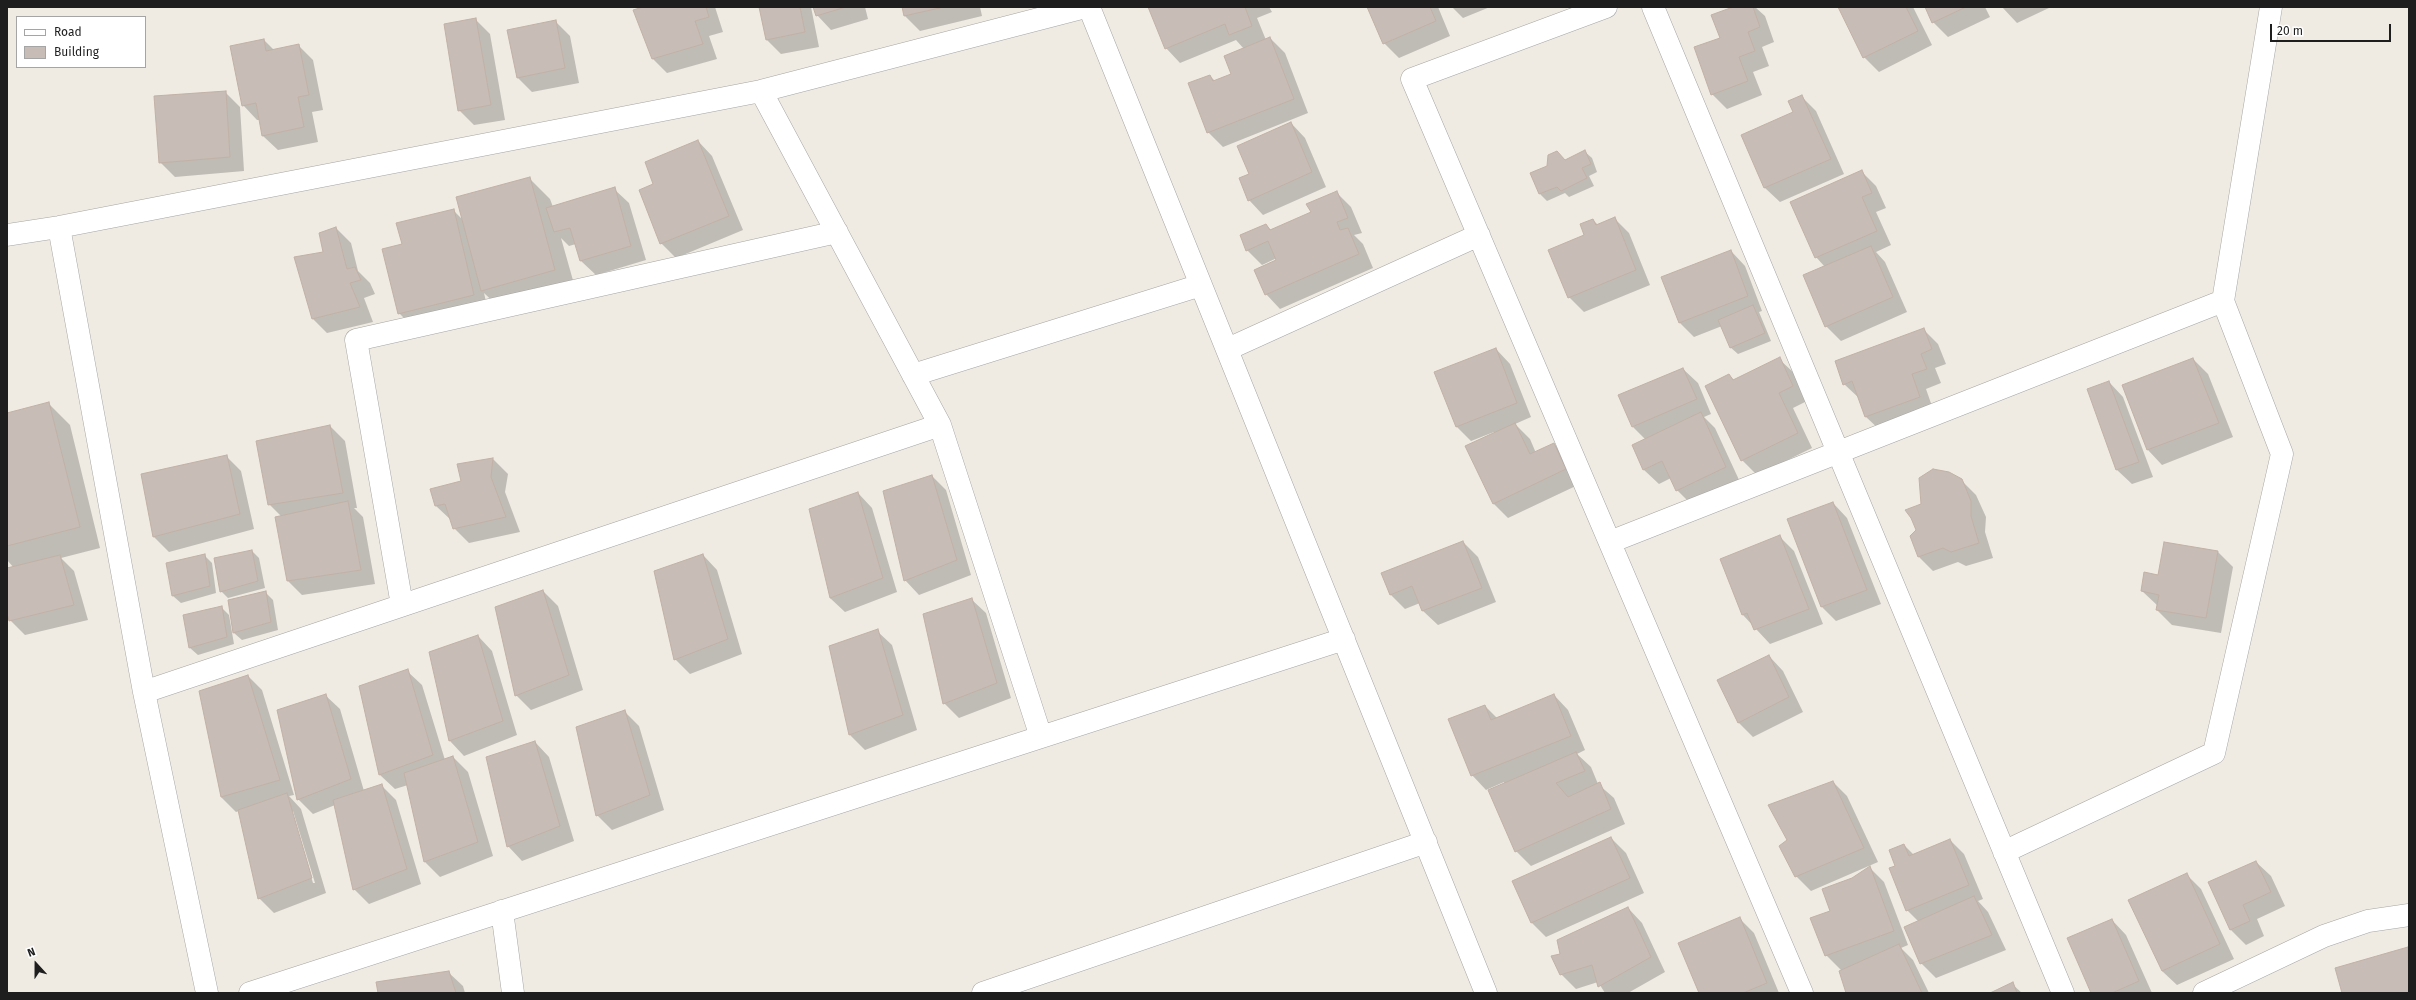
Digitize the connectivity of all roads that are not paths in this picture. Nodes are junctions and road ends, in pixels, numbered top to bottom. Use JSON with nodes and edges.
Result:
{"nodes":[{"id":1,"x":1085,"y":7,"type":"edge"},
{"id":2,"x":1089,"y":7,"type":"edge"},
{"id":3,"x":1606,"y":7,"type":"edge"},
{"id":4,"x":1653,"y":7,"type":"edge"},
{"id":5,"x":2271,"y":7,"type":"edge"},
{"id":6,"x":761,"y":91,"type":"junction"},
{"id":7,"x":59,"y":227,"type":"junction"},
{"id":8,"x":837,"y":232,"type":"junction"},
{"id":9,"x":7,"y":235,"type":"edge"},
{"id":10,"x":1479,"y":235,"type":"junction"},
{"id":11,"x":1202,"y":285,"type":"junction"},
{"id":12,"x":2223,"y":301,"type":"junction"},
{"id":13,"x":1228,"y":349,"type":"junction"},
{"id":14,"x":913,"y":375,"type":"junction"},
{"id":15,"x":940,"y":425,"type":"junction"},
{"id":16,"x":1838,"y":452,"type":"junction"},
{"id":17,"x":1610,"y":542,"type":"junction"},
{"id":18,"x":402,"y":605,"type":"junction"},
{"id":19,"x":1344,"y":639,"type":"junction"},
{"id":20,"x":144,"y":692,"type":"junction"},
{"id":21,"x":1041,"y":737,"type":"junction"},
{"id":22,"x":1426,"y":842,"type":"junction"},
{"id":23,"x":2004,"y":852,"type":"junction"},
{"id":24,"x":502,"y":911,"type":"junction"},
{"id":25,"x":2409,"y":915,"type":"edge"},
{"id":26,"x":207,"y":993,"type":"edge"},
{"id":27,"x":250,"y":993,"type":"edge"},
{"id":28,"x":513,"y":993,"type":"edge"},
{"id":29,"x":983,"y":993,"type":"edge"},
{"id":30,"x":1486,"y":993,"type":"edge"},
{"id":31,"x":1802,"y":993,"type":"edge"},
{"id":32,"x":2063,"y":993,"type":"edge"},
{"id":33,"x":2204,"y":993,"type":"edge"}],
"edges":[{"from":1,"to":6,"type":"street"},
{"from":2,"to":11,"type":"street"},
{"from":3,"to":10,"type":"street"},
{"from":4,"to":16,"type":"street"},
{"from":5,"to":12,"type":"street"},
{"from":6,"to":7,"type":"street"},
{"from":6,"to":8,"type":"street"},
{"from":7,"to":9,"type":"street"},
{"from":7,"to":20,"type":"street"},
{"from":8,"to":14,"type":"street"},
{"from":8,"to":18,"type":"street"},
{"from":10,"to":13,"type":"street"},
{"from":10,"to":17,"type":"street"},
{"from":11,"to":13,"type":"street"},
{"from":11,"to":14,"type":"street"},
{"from":12,"to":16,"type":"street"},
{"from":12,"to":23,"type":"street"},
{"from":13,"to":19,"type":"street"},
{"from":14,"to":15,"type":"street"},
{"from":15,"to":18,"type":"street"},
{"from":15,"to":21,"type":"street"},
{"from":16,"to":17,"type":"street"},
{"from":16,"to":23,"type":"street"},
{"from":17,"to":31,"type":"street"},
{"from":18,"to":20,"type":"street"},
{"from":19,"to":21,"type":"street"},
{"from":19,"to":22,"type":"street"},
{"from":20,"to":26,"type":"street"},
{"from":21,"to":24,"type":"street"},
{"from":22,"to":29,"type":"street"},
{"from":22,"to":30,"type":"street"},
{"from":23,"to":32,"type":"street"},
{"from":24,"to":27,"type":"street"},
{"from":24,"to":28,"type":"street"},
{"from":25,"to":33,"type":"street"}]}
